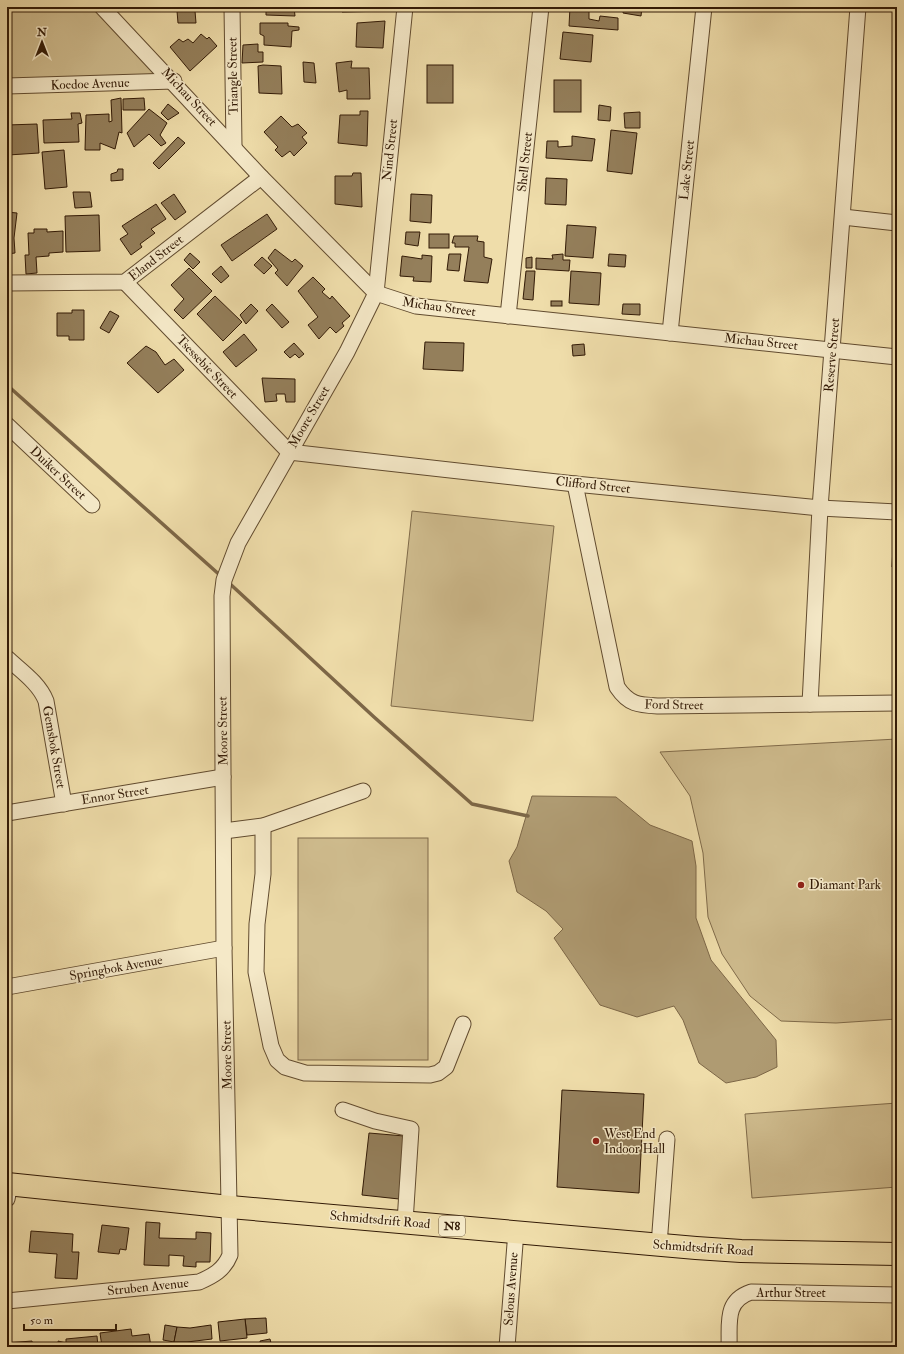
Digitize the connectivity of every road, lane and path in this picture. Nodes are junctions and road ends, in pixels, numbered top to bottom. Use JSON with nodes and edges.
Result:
{"nodes":[{"id":1,"x":102,"y":7,"type":"edge"},
{"id":2,"x":232,"y":7,"type":"edge"},
{"id":3,"x":405,"y":7,"type":"edge"},
{"id":4,"x":541,"y":7,"type":"edge"},
{"id":5,"x":704,"y":7,"type":"edge"},
{"id":6,"x":858,"y":7,"type":"edge"},
{"id":7,"x":174,"y":81,"type":"junction"},
{"id":8,"x":7,"y":86,"type":"edge"},
{"id":9,"x":234,"y":146,"type":"junction"},
{"id":10,"x":261,"y":176,"type":"junction"},
{"id":11,"x":843,"y":216,"type":"junction"},
{"id":12,"x":897,"y":223,"type":"edge"},
{"id":13,"x":125,"y":282,"type":"junction"},
{"id":14,"x":7,"y":283,"type":"edge"},
{"id":15,"x":376,"y":293,"type":"junction"},
{"id":16,"x":508,"y":316,"type":"junction"},
{"id":17,"x":670,"y":333,"type":"junction"},
{"id":18,"x":833,"y":350,"type":"junction"},
{"id":19,"x":897,"y":357,"type":"edge"},
{"id":20,"x":7,"y":425,"type":"edge"},
{"id":21,"x":289,"y":452,"type":"junction"},
{"id":22,"x":575,"y":484,"type":"junction"},
{"id":23,"x":92,"y":505,"type":"dead end"},
{"id":24,"x":820,"y":508,"type":"junction"},
{"id":25,"x":897,"y":512,"type":"edge"},
{"id":26,"x":7,"y":658,"type":"edge"},
{"id":27,"x":897,"y":703,"type":"edge"},
{"id":28,"x":810,"y":704,"type":"junction"},
{"id":29,"x":223,"y":777,"type":"junction"},
{"id":30,"x":363,"y":791,"type":"dead end"},
{"id":31,"x":64,"y":804,"type":"junction"},
{"id":32,"x":7,"y":813,"type":"edge"},
{"id":33,"x":263,"y":826,"type":"junction"},
{"id":34,"x":224,"y":830,"type":"junction"},
{"id":35,"x":224,"y":948,"type":"junction"},
{"id":36,"x":7,"y":987,"type":"edge"},
{"id":37,"x":463,"y":1024,"type":"dead end"},
{"id":38,"x":343,"y":1110,"type":"dead end"},
{"id":39,"x":667,"y":1139,"type":"dead end"},
{"id":40,"x":8,"y":1189,"type":"edge"},
{"id":41,"x":230,"y":1208,"type":"junction"},
{"id":42,"x":405,"y":1222,"type":"junction"},
{"id":43,"x":516,"y":1231,"type":"junction"},
{"id":44,"x":659,"y":1245,"type":"junction"},
{"id":45,"x":897,"y":1254,"type":"edge"},
{"id":46,"x":897,"y":1294,"type":"edge"},
{"id":47,"x":7,"y":1301,"type":"edge"},
{"id":48,"x":507,"y":1347,"type":"edge"},
{"id":49,"x":729,"y":1347,"type":"edge"}],
"edges":[{"from":1,"to":7,"type":"street","name":"Michau Street"},
{"from":2,"to":9,"type":"street","name":"Triangle Street"},
{"from":3,"to":15,"type":"street","name":"Nind Street"},
{"from":4,"to":16,"type":"street","name":"Shell Street"},
{"from":5,"to":17,"type":"street","name":"Lake Street"},
{"from":6,"to":11,"type":"street","name":"Reserve Street"},
{"from":7,"to":8,"type":"street","name":"Koedoe Avenue"},
{"from":7,"to":9,"type":"street","name":"Michau Street"},
{"from":9,"to":10,"type":"street","name":"Michau Street"},
{"from":10,"to":13,"type":"street","name":"Eland Street"},
{"from":10,"to":15,"type":"street","name":"Michau Street"},
{"from":11,"to":12,"type":"street"},
{"from":11,"to":18,"type":"street","name":"Reserve Street"},
{"from":13,"to":14,"type":"street","name":"Eland Street"},
{"from":13,"to":21,"type":"street","name":"Tsessebie Street"},
{"from":15,"to":16,"type":"street","name":"Michau Street"},
{"from":15,"to":21,"type":"street","name":"Moore Street"},
{"from":16,"to":17,"type":"street","name":"Michau Street"},
{"from":17,"to":18,"type":"street","name":"Michau Street"},
{"from":18,"to":19,"type":"street","name":"Michau Street"},
{"from":18,"to":24,"type":"street","name":"Reserve Street"},
{"from":20,"to":23,"type":"street","name":"Duiker Street"},
{"from":21,"to":22,"type":"street","name":"Clifford Street"},
{"from":21,"to":29,"type":"street","name":"Moore Street"},
{"from":22,"to":24,"type":"street","name":"Clifford Street"},
{"from":22,"to":28,"type":"street","name":"Ford Street"},
{"from":24,"to":25,"type":"street","name":"Clifford Street"},
{"from":24,"to":28,"type":"street","name":"Reserve Street"},
{"from":26,"to":31,"type":"street","name":"Gemsbok Street"},
{"from":27,"to":28,"type":"street","name":"Ford Street"},
{"from":29,"to":31,"type":"street","name":"Ennor Street"},
{"from":29,"to":34,"type":"street","name":"Moore Street"},
{"from":30,"to":33,"type":"street"},
{"from":31,"to":32,"type":"street","name":"Ennor Street"},
{"from":33,"to":34,"type":"street"},
{"from":33,"to":37,"type":"street"},
{"from":34,"to":35,"type":"street","name":"Moore Street"},
{"from":35,"to":36,"type":"street","name":"Springbok Avenue"},
{"from":35,"to":41,"type":"street","name":"Moore Street"},
{"from":38,"to":42,"type":"street"},
{"from":39,"to":44,"type":"street"},
{"from":40,"to":41,"type":"highway","name":"Schmidtsdrift Road","number":"N8"},
{"from":41,"to":42,"type":"highway","name":"Schmidtsdrift Road","number":"N8"},
{"from":41,"to":47,"type":"street","name":"Struben Avenue"},
{"from":42,"to":43,"type":"highway","name":"Schmidtsdrift Road","number":"N8"},
{"from":43,"to":44,"type":"highway","name":"Schmidtsdrift Road","number":"N8"},
{"from":43,"to":48,"type":"street","name":"Selous Avenue"},
{"from":44,"to":45,"type":"highway","name":"Schmidtsdrift Road","number":"N8"},
{"from":46,"to":49,"type":"street","name":"Arthur Street"}]}
